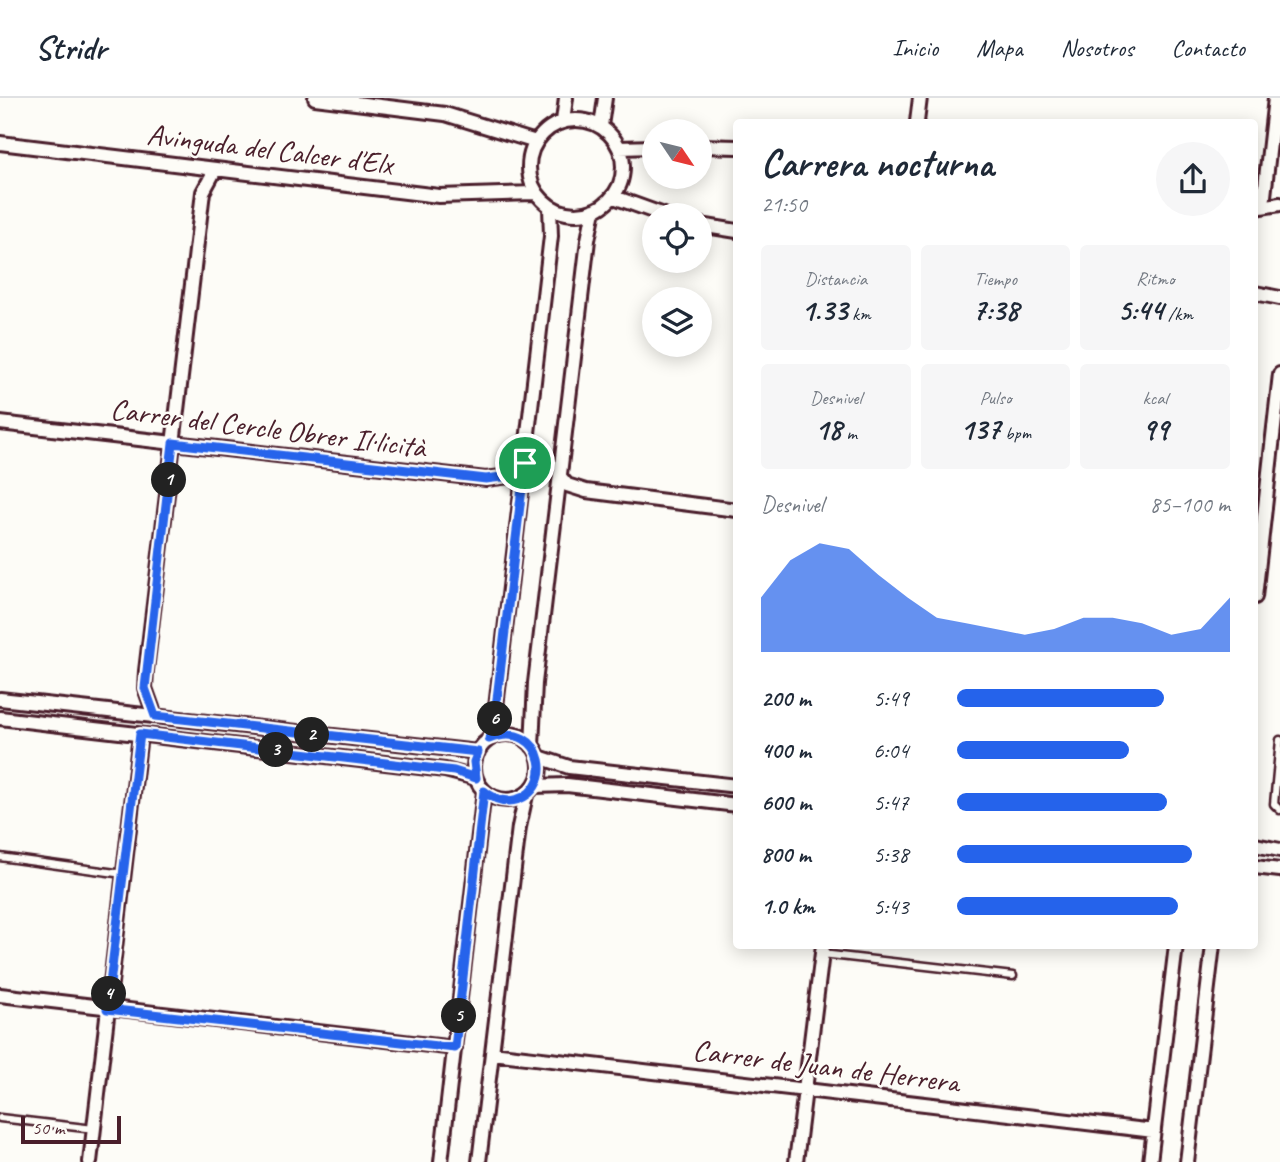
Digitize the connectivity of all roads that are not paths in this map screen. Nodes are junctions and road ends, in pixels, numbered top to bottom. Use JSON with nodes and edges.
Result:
{"nodes":[{"id":1,"x":315,"y":98,"type":"edge"},
{"id":2,"x":566,"y":98,"type":"edge"},
{"id":3,"x":605,"y":98,"type":"edge"},
{"id":4,"x":920,"y":98,"type":"edge"},
{"id":5,"x":1275,"y":98,"type":"edge"},
{"id":6,"x":917,"y":119,"type":"edge"},
{"id":7,"x":563,"y":121,"type":"junction"},
{"id":8,"x":601,"y":126,"type":"junction"},
{"id":9,"x":536,"y":142,"type":"junction"},
{"id":10,"x":0,"y":144,"type":"edge"},
{"id":11,"x":712,"y":146,"type":"edge"},
{"id":12,"x":642,"y":147,"type":"edge"},
{"id":13,"x":733,"y":147,"type":"edge"},
{"id":14,"x":619,"y":148,"type":"junction"},
{"id":15,"x":215,"y":170,"type":"junction"},
{"id":16,"x":534,"y":193,"type":"junction"},
{"id":17,"x":614,"y":197,"type":"junction"},
{"id":18,"x":1280,"y":204,"type":"edge"},
{"id":19,"x":550,"y":207,"type":"junction"},
{"id":20,"x":642,"y":207,"type":"edge"},
{"id":21,"x":1259,"y":207,"type":"edge"},
{"id":22,"x":594,"y":210,"type":"junction"},
{"id":23,"x":712,"y":227,"type":"edge"},
{"id":24,"x":733,"y":230,"type":"edge"},
{"id":25,"x":1258,"y":294,"type":"edge"},
{"id":26,"x":1280,"y":298,"type":"edge"},
{"id":27,"x":1280,"y":374,"type":"edge"},
{"id":28,"x":0,"y":423,"type":"edge"},
{"id":29,"x":173,"y":443,"type":"junction"},
{"id":30,"x":525,"y":463,"type":"junction"},
{"id":31,"x":561,"y":478,"type":"junction"},
{"id":32,"x":733,"y":509,"type":"edge"},
{"id":33,"x":1258,"y":570,"type":"edge"},
{"id":34,"x":0,"y":699,"type":"edge"},
{"id":35,"x":155,"y":716,"type":"junction"},
{"id":36,"x":0,"y":718,"type":"edge"},
{"id":37,"x":140,"y":734,"type":"junction"},
{"id":38,"x":489,"y":739,"type":"junction"},
{"id":39,"x":1280,"y":740,"type":"edge"},
{"id":40,"x":535,"y":751,"type":"junction"},
{"id":41,"x":478,"y":752,"type":"junction"},
{"id":42,"x":476,"y":778,"type":"junction"},
{"id":43,"x":733,"y":786,"type":"edge"},
{"id":44,"x":484,"y":791,"type":"junction"},
{"id":45,"x":530,"y":791,"type":"junction"},
{"id":46,"x":733,"y":805,"type":"edge"},
{"id":47,"x":1280,"y":810,"type":"edge"},
{"id":48,"x":1258,"y":846,"type":"edge"},
{"id":49,"x":1280,"y":850,"type":"edge"},
{"id":50,"x":0,"y":857,"type":"edge"},
{"id":51,"x":1258,"y":867,"type":"edge"},
{"id":52,"x":1280,"y":870,"type":"edge"},
{"id":53,"x":122,"y":874,"type":"junction"},
{"id":54,"x":822,"y":949,"type":"edge"},
{"id":55,"x":1176,"y":949,"type":"edge"},
{"id":56,"x":1213,"y":949,"type":"edge"},
{"id":57,"x":1013,"y":976,"type":"dead end"},
{"id":58,"x":0,"y":995,"type":"edge"},
{"id":59,"x":107,"y":1009,"type":"junction"},
{"id":60,"x":455,"y":1048,"type":"junction"},
{"id":61,"x":492,"y":1053,"type":"junction"},
{"id":62,"x":804,"y":1090,"type":"junction"},
{"id":63,"x":0,"y":1118,"type":"edge"},
{"id":64,"x":94,"y":1129,"type":"junction"},
{"id":65,"x":1154,"y":1131,"type":"junction"},
{"id":66,"x":90,"y":1162,"type":"edge"},
{"id":67,"x":441,"y":1162,"type":"edge"},
{"id":68,"x":480,"y":1162,"type":"edge"},
{"id":69,"x":796,"y":1162,"type":"edge"},
{"id":70,"x":1150,"y":1162,"type":"edge"},
{"id":71,"x":1187,"y":1162,"type":"edge"}],
"edges":[{"from":1,"to":9,"type":"street","name":"Avinguda del Calcer d'Elx"},
{"from":2,"to":7,"type":"street"},
{"from":3,"to":8,"type":"street"},
{"from":4,"to":6,"type":"street"},
{"from":5,"to":21,"type":"street"},
{"from":7,"to":8,"type":"street"},
{"from":7,"to":9,"type":"street"},
{"from":8,"to":14,"type":"street"},
{"from":9,"to":16,"type":"street"},
{"from":10,"to":15,"type":"street","name":"Avinguda del Calcer d'Elx"},
{"from":11,"to":13,"type":"street"},
{"from":12,"to":14,"type":"street"},
{"from":14,"to":17,"type":"street"},
{"from":15,"to":16,"type":"street","name":"Avinguda del Calcer d'Elx"},
{"from":15,"to":29,"type":"street"},
{"from":16,"to":19,"type":"street"},
{"from":17,"to":20,"type":"street"},
{"from":17,"to":22,"type":"street"},
{"from":18,"to":21,"type":"street"},
{"from":19,"to":22,"type":"street"},
{"from":19,"to":30,"type":"street"},
{"from":22,"to":31,"type":"street"},
{"from":23,"to":24,"type":"street"},
{"from":25,"to":26,"type":"street"},
{"from":27,"to":33,"type":"street"},
{"from":28,"to":29,"type":"street","name":"Carrer del Cercle Obrer Il·licità"},
{"from":29,"to":30,"type":"street","name":"Carrer del Cercle Obrer Il·licità"},
{"from":29,"to":35,"type":"street"},
{"from":30,"to":38,"type":"street"},
{"from":31,"to":32,"type":"street"},
{"from":31,"to":40,"type":"street"},
{"from":34,"to":35,"type":"street"},
{"from":35,"to":41,"type":"street"},
{"from":36,"to":37,"type":"street"},
{"from":37,"to":42,"type":"street"},
{"from":37,"to":53,"type":"street"},
{"from":38,"to":40,"type":"street"},
{"from":38,"to":41,"type":"street"},
{"from":39,"to":47,"type":"lane"},
{"from":40,"to":43,"type":"street"},
{"from":40,"to":45,"type":"street"},
{"from":41,"to":42,"type":"street"},
{"from":42,"to":44,"type":"street"},
{"from":44,"to":45,"type":"street"},
{"from":44,"to":60,"type":"street"},
{"from":45,"to":46,"type":"street"},
{"from":45,"to":61,"type":"street"},
{"from":48,"to":49,"type":"street"},
{"from":50,"to":53,"type":"lane"},
{"from":51,"to":52,"type":"street"},
{"from":53,"to":59,"type":"street"},
{"from":54,"to":57,"type":"lane"},
{"from":54,"to":62,"type":"street"},
{"from":55,"to":65,"type":"street"},
{"from":56,"to":71,"type":"street"},
{"from":58,"to":59,"type":"street"},
{"from":59,"to":60,"type":"street"},
{"from":59,"to":64,"type":"street"},
{"from":60,"to":67,"type":"street"},
{"from":61,"to":62,"type":"street","name":"Carrer de Juan de Herrera"},
{"from":61,"to":68,"type":"street"},
{"from":62,"to":65,"type":"street","name":"Carrer de Juan de Herrera"},
{"from":62,"to":69,"type":"street"},
{"from":63,"to":64,"type":"lane"},
{"from":64,"to":66,"type":"street"},
{"from":65,"to":70,"type":"street"}]}
